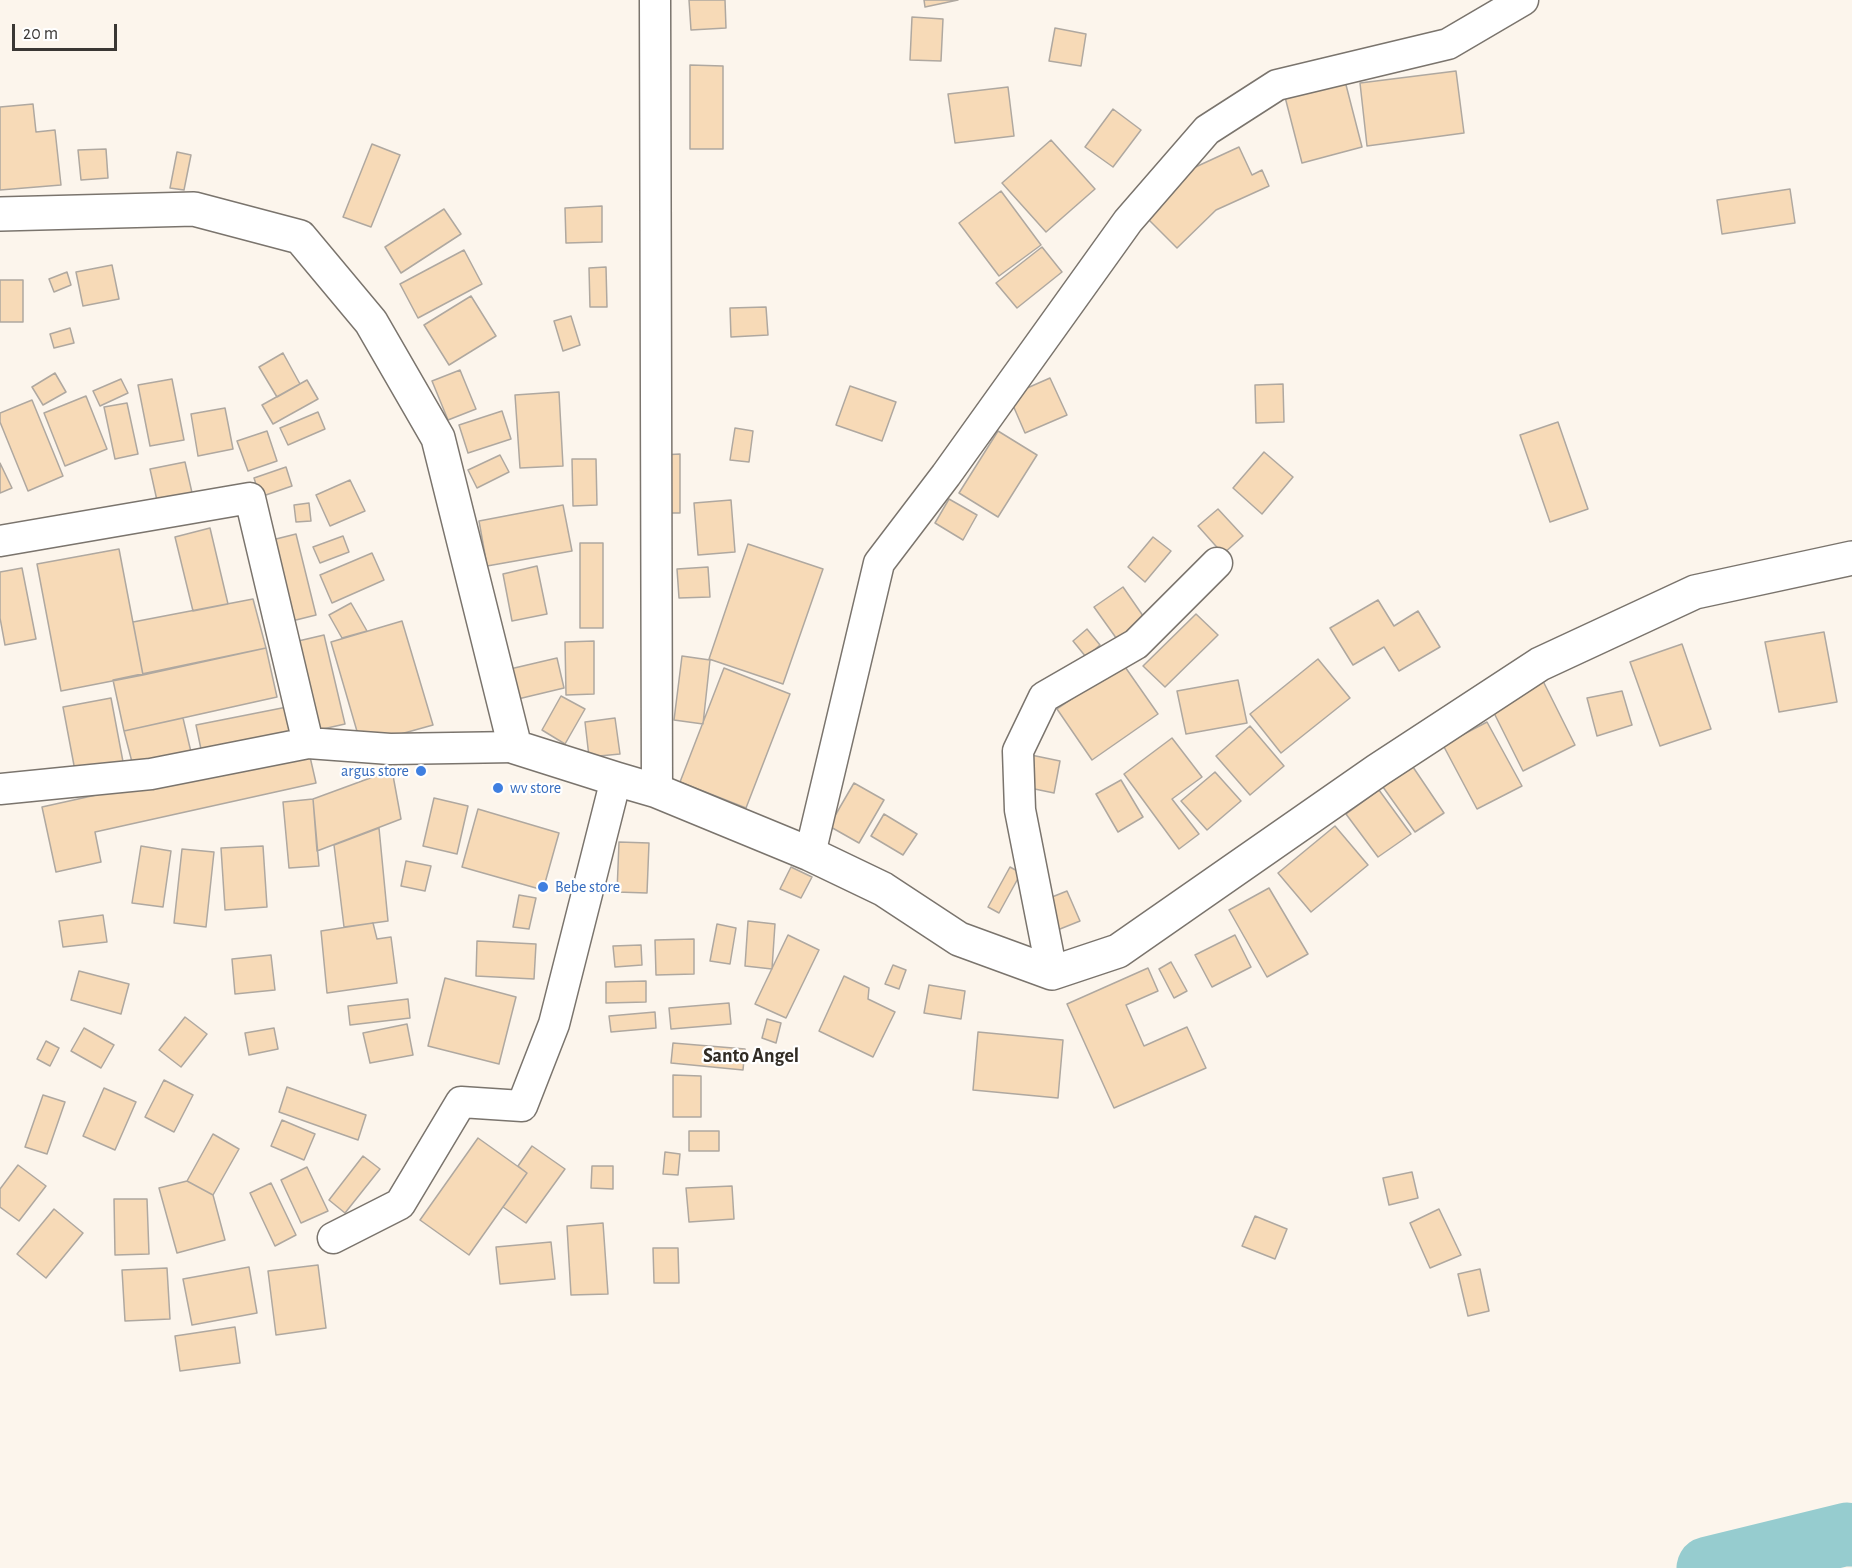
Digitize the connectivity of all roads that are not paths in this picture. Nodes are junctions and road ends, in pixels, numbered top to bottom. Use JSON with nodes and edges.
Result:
{"nodes":[{"id":1,"x":656,"y":0,"type":"edge"},
{"id":2,"x":1523,"y":0,"type":"edge"},
{"id":3,"x":0,"y":214,"type":"edge"},
{"id":4,"x":0,"y":541,"type":"edge"},
{"id":5,"x":1852,"y":558,"type":"edge"},
{"id":6,"x":1217,"y":563,"type":"dead end"},
{"id":7,"x":308,"y":743,"type":"junction"},
{"id":8,"x":515,"y":747,"type":"junction"},
{"id":9,"x":616,"y":779,"type":"junction"},
{"id":10,"x":0,"y":789,"type":"edge"},
{"id":11,"x":657,"y":791,"type":"junction"},
{"id":12,"x":810,"y":855,"type":"junction"},
{"id":13,"x":1052,"y":973,"type":"junction"},
{"id":14,"x":333,"y":1238,"type":"dead end"}],
"edges":[{"from":1,"to":11,"type":"street"},
{"from":2,"to":12,"type":"street"},
{"from":3,"to":8,"type":"main road"},
{"from":4,"to":7,"type":"street"},
{"from":5,"to":13,"type":"main road"},
{"from":6,"to":13,"type":"street"},
{"from":7,"to":8,"type":"street"},
{"from":7,"to":10,"type":"street"},
{"from":8,"to":9,"type":"main road"},
{"from":9,"to":11,"type":"main road"},
{"from":9,"to":14,"type":"street"},
{"from":11,"to":12,"type":"main road"},
{"from":12,"to":13,"type":"main road"}]}
